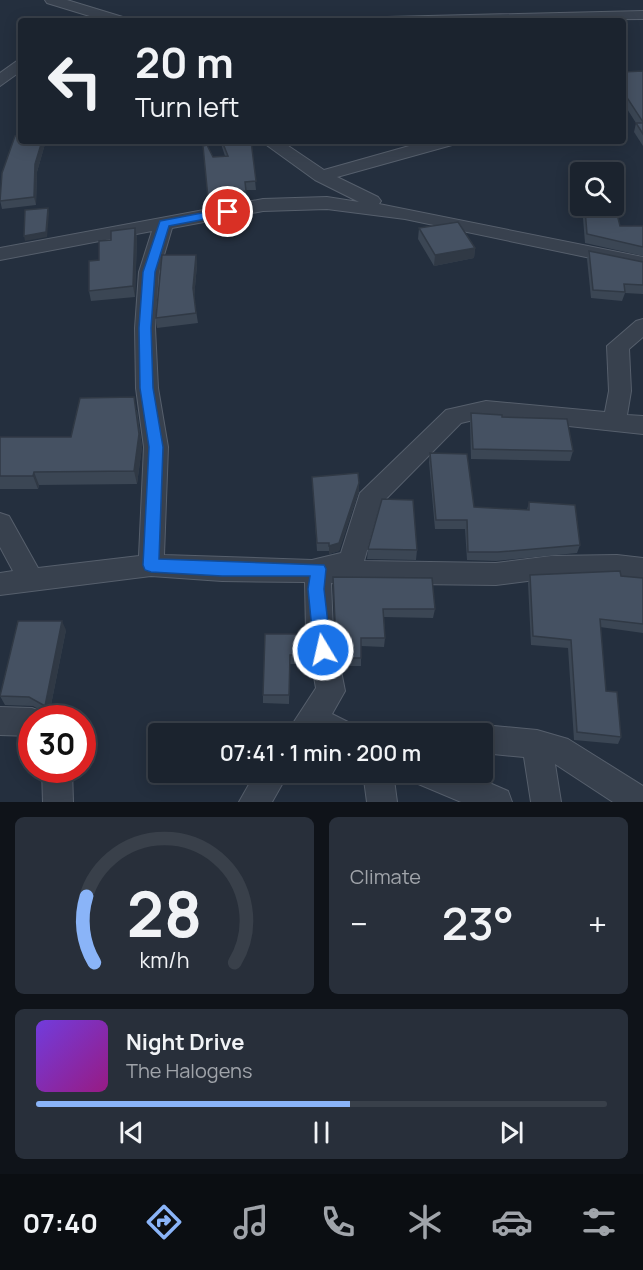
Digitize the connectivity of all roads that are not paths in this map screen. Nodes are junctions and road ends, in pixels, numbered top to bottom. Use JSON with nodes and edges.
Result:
{"nodes":[{"id":1,"x":61,"y":1,"type":"edge"},
{"id":2,"x":643,"y":15,"type":"edge"},
{"id":3,"x":54,"y":18,"type":"edge"},
{"id":4,"x":112,"y":18,"type":"edge"},
{"id":5,"x":515,"y":18,"type":"edge"},
{"id":6,"x":18,"y":66,"type":"edge"},
{"id":7,"x":0,"y":81,"type":"edge"},
{"id":8,"x":274,"y":144,"type":"edge"},
{"id":9,"x":435,"y":144,"type":"edge"},
{"id":10,"x":321,"y":176,"type":"junction"},
{"id":11,"x":405,"y":213,"type":"junction"},
{"id":12,"x":164,"y":223,"type":"junction"},
{"id":13,"x":0,"y":254,"type":"edge"},
{"id":14,"x":643,"y":263,"type":"edge"},
{"id":15,"x":643,"y":326,"type":"edge"},
{"id":16,"x":615,"y":421,"type":"junction"},
{"id":17,"x":643,"y":425,"type":"edge"},
{"id":18,"x":0,"y":523,"type":"edge"},
{"id":19,"x":151,"y":565,"type":"junction"},
{"id":20,"x":319,"y":569,"type":"junction"},
{"id":21,"x":643,"y":569,"type":"edge"},
{"id":22,"x":32,"y":581,"type":"junction"},
{"id":23,"x":0,"y":585,"type":"edge"},
{"id":24,"x":0,"y":722,"type":"edge"},
{"id":25,"x":18,"y":722,"type":"edge"},
{"id":26,"x":308,"y":723,"type":"edge"},
{"id":27,"x":493,"y":740,"type":"edge"},
{"id":28,"x":537,"y":744,"type":"junction"},
{"id":29,"x":57,"y":783,"type":"edge"},
{"id":30,"x":267,"y":783,"type":"edge"},
{"id":31,"x":379,"y":783,"type":"edge"},
{"id":32,"x":453,"y":783,"type":"edge"},
{"id":33,"x":58,"y":802,"type":"edge"},
{"id":34,"x":254,"y":802,"type":"edge"},
{"id":35,"x":382,"y":802,"type":"edge"},
{"id":36,"x":498,"y":802,"type":"edge"},
{"id":37,"x":546,"y":802,"type":"edge"},
{"id":38,"x":640,"y":802,"type":"edge"}],
"edges":[{"from":1,"to":3,"type":"street"},
{"from":1,"to":4,"type":"street"},
{"from":2,"to":5,"type":"street"},
{"from":6,"to":7,"type":"street"},
{"from":8,"to":10,"type":"street"},
{"from":9,"to":10,"type":"street"},
{"from":10,"to":11,"type":"street"},
{"from":11,"to":12,"type":"street"},
{"from":11,"to":14,"type":"street"},
{"from":12,"to":13,"type":"street"},
{"from":12,"to":19,"type":"street"},
{"from":15,"to":16,"type":"street"},
{"from":16,"to":17,"type":"street"},
{"from":16,"to":20,"type":"street"},
{"from":18,"to":22,"type":"street"},
{"from":19,"to":20,"type":"street"},
{"from":19,"to":22,"type":"street"},
{"from":20,"to":21,"type":"street"},
{"from":20,"to":26,"type":"street"},
{"from":22,"to":23,"type":"street"},
{"from":24,"to":25,"type":"street"},
{"from":27,"to":28,"type":"street"},
{"from":28,"to":37,"type":"street"},
{"from":28,"to":38,"type":"street"},
{"from":29,"to":33,"type":"street"},
{"from":30,"to":34,"type":"street"},
{"from":31,"to":35,"type":"street"},
{"from":32,"to":36,"type":"street"}]}
